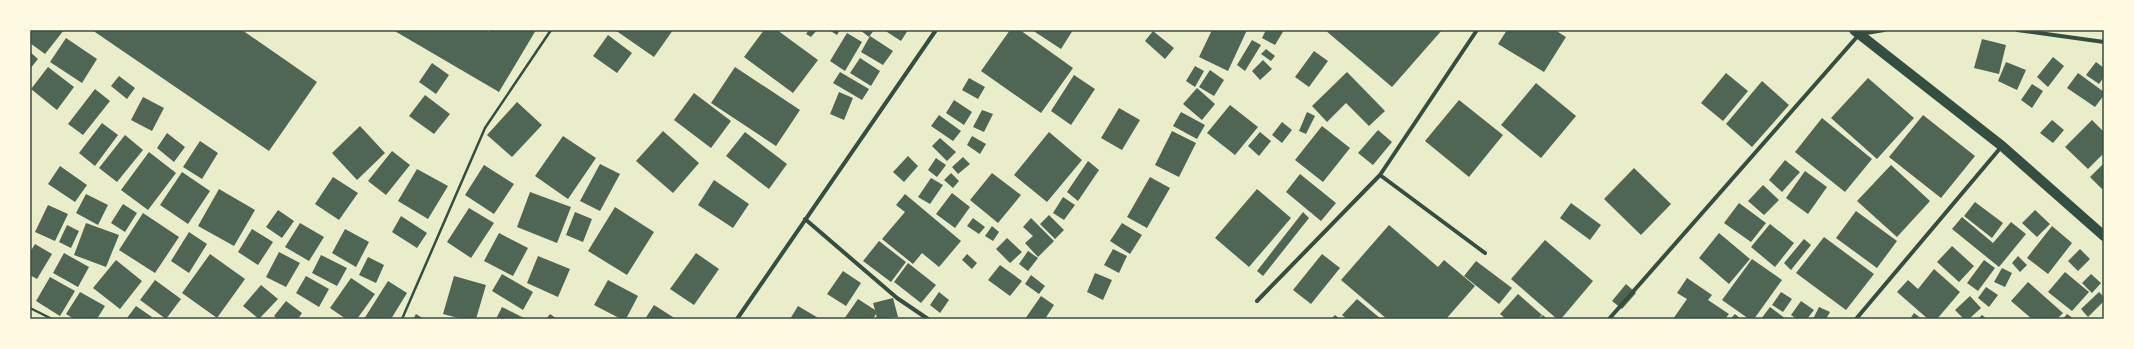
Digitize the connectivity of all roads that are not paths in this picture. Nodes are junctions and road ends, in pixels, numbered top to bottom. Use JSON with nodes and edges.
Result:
{"nodes":[{"id":1,"x":936,"y":30,"type":"edge"},
{"id":2,"x":1476,"y":30,"type":"edge"},
{"id":3,"x":1884,"y":30,"type":"edge"},
{"id":4,"x":2017,"y":30,"type":"edge"},
{"id":5,"x":1859,"y":31,"type":"edge"},
{"id":6,"x":2104,"y":42,"type":"edge"},
{"id":7,"x":2002,"y":146,"type":"junction"},
{"id":8,"x":1380,"y":174,"type":"junction"},
{"id":9,"x":805,"y":218,"type":"junction"},
{"id":10,"x":2104,"y":236,"type":"edge"},
{"id":11,"x":1485,"y":253,"type":"dead end"},
{"id":12,"x":1257,"y":301,"type":"dead end"},
{"id":13,"x":737,"y":319,"type":"edge"},
{"id":14,"x":928,"y":319,"type":"edge"},
{"id":15,"x":1609,"y":319,"type":"edge"},
{"id":16,"x":1856,"y":319,"type":"edge"}],
"edges":[{"from":1,"to":9,"type":"street"},
{"from":2,"to":8,"type":"street"},
{"from":3,"to":5,"type":"street"},
{"from":4,"to":6,"type":"street"},
{"from":5,"to":7,"type":"main road"},
{"from":5,"to":15,"type":"street"},
{"from":7,"to":10,"type":"main road"},
{"from":7,"to":16,"type":"street"},
{"from":8,"to":11,"type":"street"},
{"from":8,"to":12,"type":"street"},
{"from":9,"to":13,"type":"street"},
{"from":9,"to":14,"type":"street"}]}
